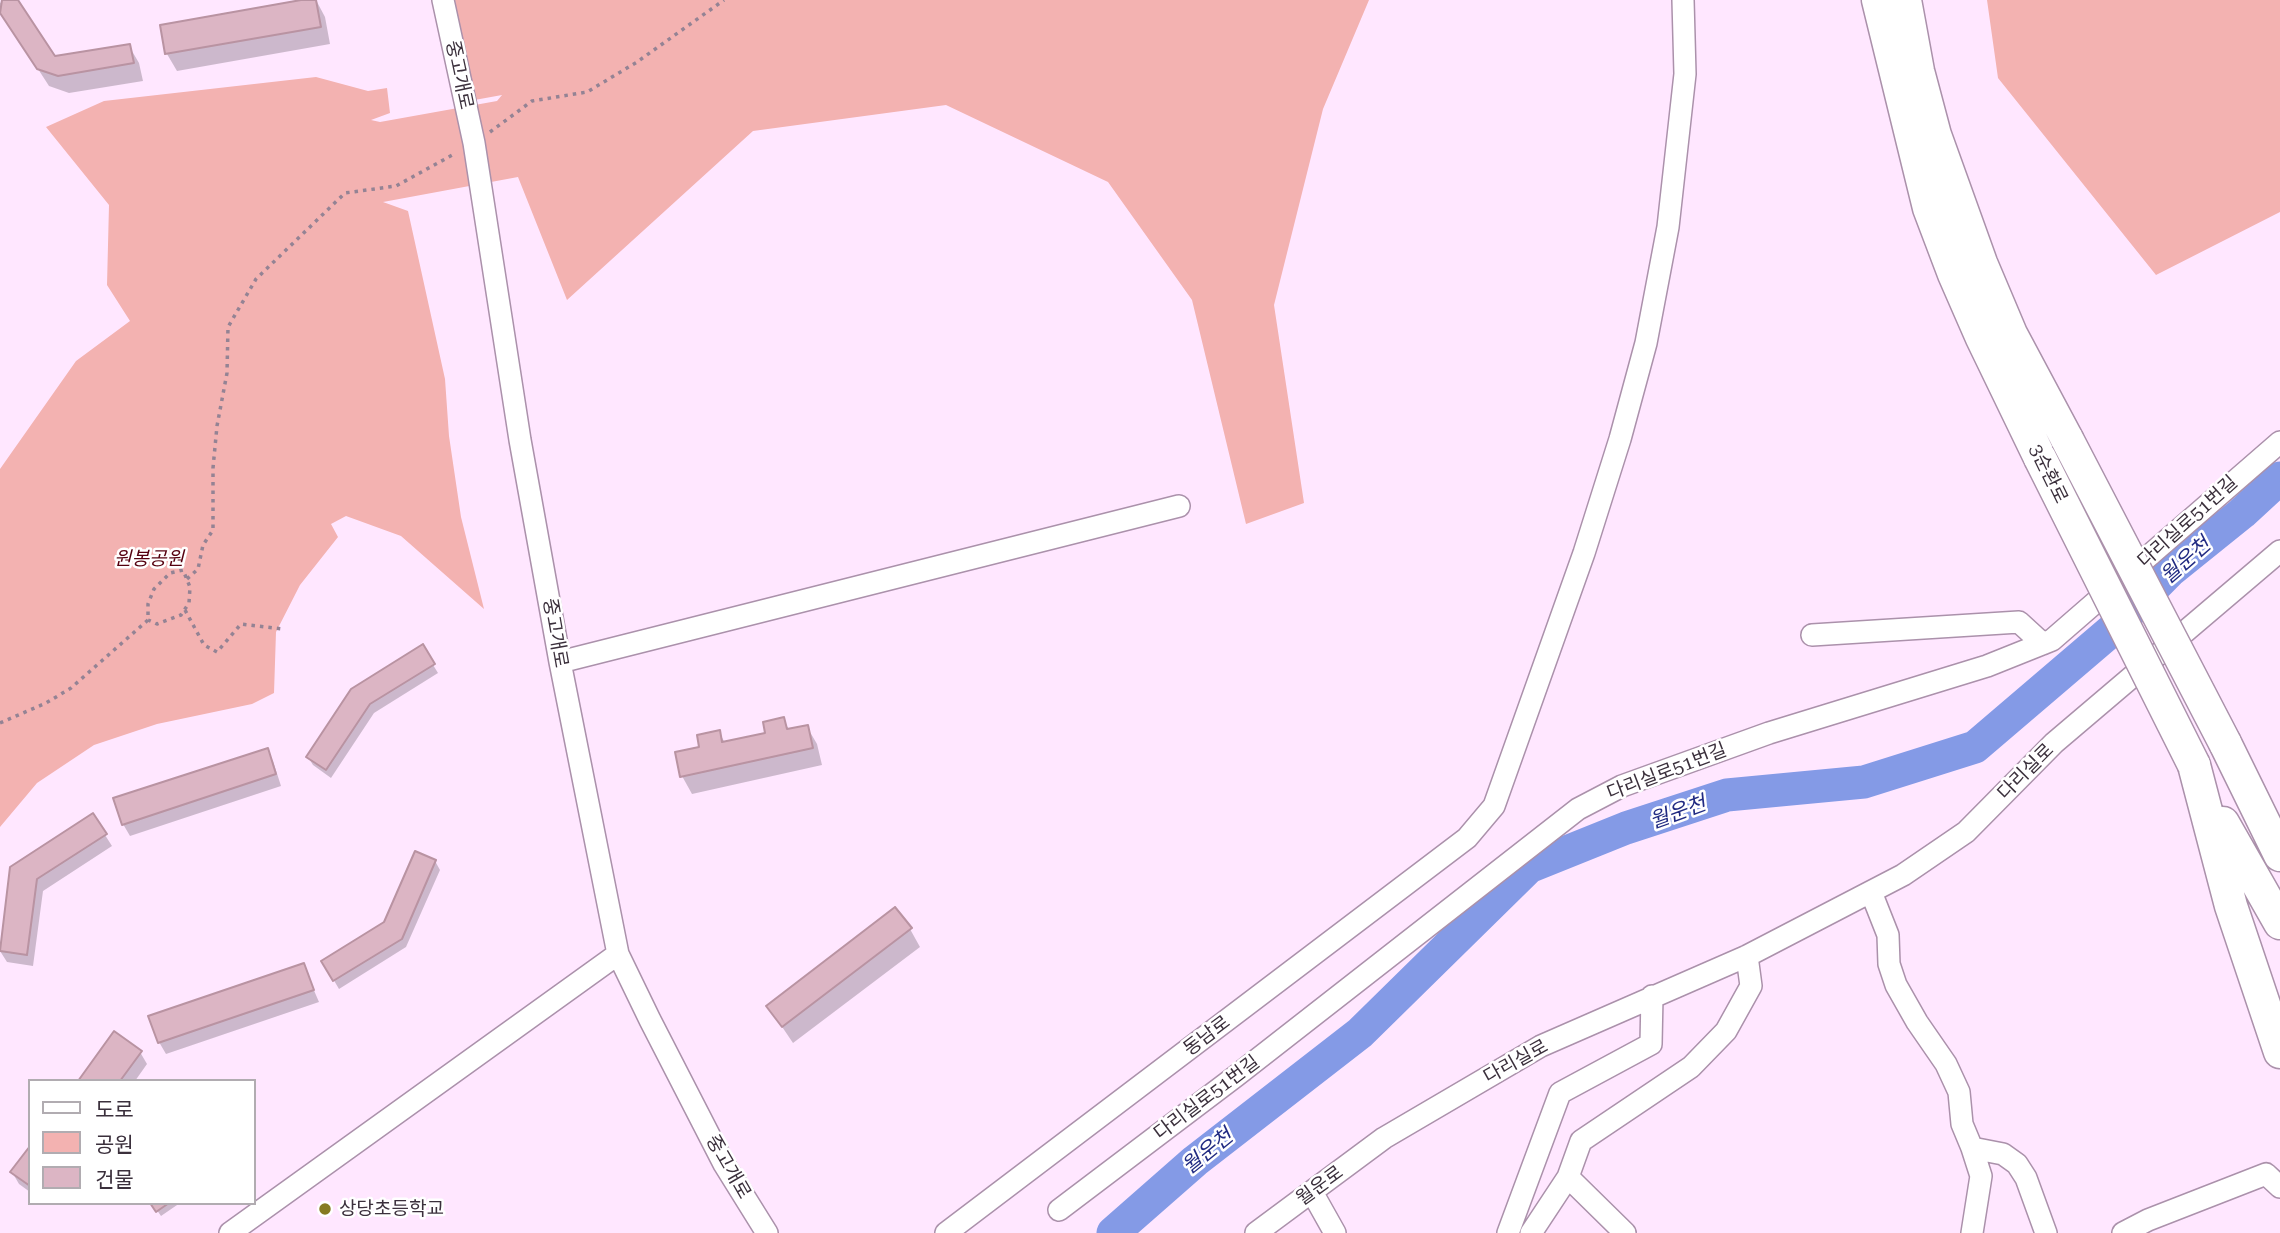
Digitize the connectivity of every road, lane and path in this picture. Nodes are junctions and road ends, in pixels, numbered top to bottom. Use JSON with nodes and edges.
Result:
{"nodes":[{"id":1,"x":443,"y":0,"type":"edge"},
{"id":2,"x":724,"y":0,"type":"edge"},
{"id":3,"x":1683,"y":0,"type":"edge"},
{"id":4,"x":1878,"y":0,"type":"edge"},
{"id":5,"x":1905,"y":0,"type":"edge"},
{"id":6,"x":474,"y":144,"type":"junction"},
{"id":7,"x":2280,"y":442,"type":"edge"},
{"id":8,"x":1179,"y":506,"type":"dead end"},
{"id":9,"x":2280,"y":551,"type":"edge"},
{"id":10,"x":187,"y":579,"type":"junction"},
{"id":11,"x":185,"y":610,"type":"junction"},
{"id":12,"x":149,"y":620,"type":"junction"},
{"id":13,"x":283,"y":629,"type":"dead end"},
{"id":14,"x":1812,"y":635,"type":"dead end"},
{"id":15,"x":2043,"y":644,"type":"junction"},
{"id":16,"x":560,"y":662,"type":"junction"},
{"id":17,"x":0,"y":723,"type":"edge"},
{"id":18,"x":2225,"y":743,"type":"junction"},
{"id":19,"x":2194,"y":765,"type":"junction"},
{"id":20,"x":2280,"y":834,"type":"edge"},
{"id":21,"x":2280,"y":855,"type":"edge"},
{"id":22,"x":1871,"y":892,"type":"junction"},
{"id":23,"x":2280,"y":923,"type":"edge"},
{"id":24,"x":618,"y":954,"type":"junction"},
{"id":25,"x":1747,"y":956,"type":"junction"},
{"id":26,"x":1653,"y":996,"type":"junction"},
{"id":27,"x":2280,"y":1052,"type":"edge"},
{"id":28,"x":1384,"y":1139,"type":"joint"},
{"id":29,"x":1972,"y":1147,"type":"junction"},
{"id":30,"x":1568,"y":1177,"type":"junction"},
{"id":31,"x":2280,"y":1186,"type":"edge"},
{"id":32,"x":1312,"y":1192,"type":"junction"},
{"id":33,"x":1059,"y":1210,"type":"dead end"},
{"id":34,"x":230,"y":1233,"type":"edge"},
{"id":35,"x":767,"y":1233,"type":"edge"},
{"id":36,"x":946,"y":1233,"type":"edge"},
{"id":37,"x":1256,"y":1233,"type":"edge"},
{"id":38,"x":1335,"y":1233,"type":"edge"},
{"id":39,"x":1508,"y":1233,"type":"edge"},
{"id":40,"x":1531,"y":1233,"type":"edge"},
{"id":41,"x":1625,"y":1233,"type":"edge"},
{"id":42,"x":1972,"y":1233,"type":"edge"},
{"id":43,"x":2046,"y":1233,"type":"edge"},
{"id":44,"x":2123,"y":1233,"type":"edge"}],
"edges":[{"from":1,"to":6,"type":"street","name":"중고개로"},
{"from":2,"to":6,"type":"path"},
{"from":3,"to":36,"type":"street","name":"동남로"},
{"from":4,"to":19,"type":"highway","name":"3순환로","bridge":true},
{"from":5,"to":18,"type":"highway","name":"3순환로","bridge":true},
{"from":6,"to":10,"type":"path"},
{"from":6,"to":16,"type":"street","name":"중고개로"},
{"from":7,"to":15,"type":"street","name":"다리실로51번길"},
{"from":8,"to":16,"type":"street"},
{"from":9,"to":22,"type":"street","name":"다리실로"},
{"from":10,"to":11,"type":"path"},
{"from":10,"to":12,"type":"path"},
{"from":11,"to":12,"type":"path"},
{"from":11,"to":13,"type":"path"},
{"from":12,"to":17,"type":"path"},
{"from":14,"to":15,"type":"street"},
{"from":15,"to":33,"type":"street","name":"다리실로51번길"},
{"from":16,"to":24,"type":"street","name":"중고개로"},
{"from":18,"to":20,"type":"highway"},
{"from":18,"to":21,"type":"highway","name":"3순환로"},
{"from":19,"to":23,"type":"highway","name":"3순환로"},
{"from":19,"to":27,"type":"highway"},
{"from":22,"to":25,"type":"street","name":"다리실로"},
{"from":22,"to":29,"type":"street"},
{"from":24,"to":34,"type":"street"},
{"from":24,"to":35,"type":"street","name":"중고개로"},
{"from":25,"to":26,"type":"street","name":"다리실로"},
{"from":25,"to":30,"type":"street"},
{"from":26,"to":28,"type":"street","name":"다리실로"},
{"from":26,"to":39,"type":"street"},
{"from":28,"to":32,"type":"street","name":"월운로"},
{"from":29,"to":42,"type":"street"},
{"from":29,"to":43,"type":"street"},
{"from":30,"to":40,"type":"street"},
{"from":30,"to":41,"type":"street"},
{"from":31,"to":44,"type":"street"},
{"from":32,"to":37,"type":"street","name":"월운로"},
{"from":32,"to":38,"type":"street"}]}
